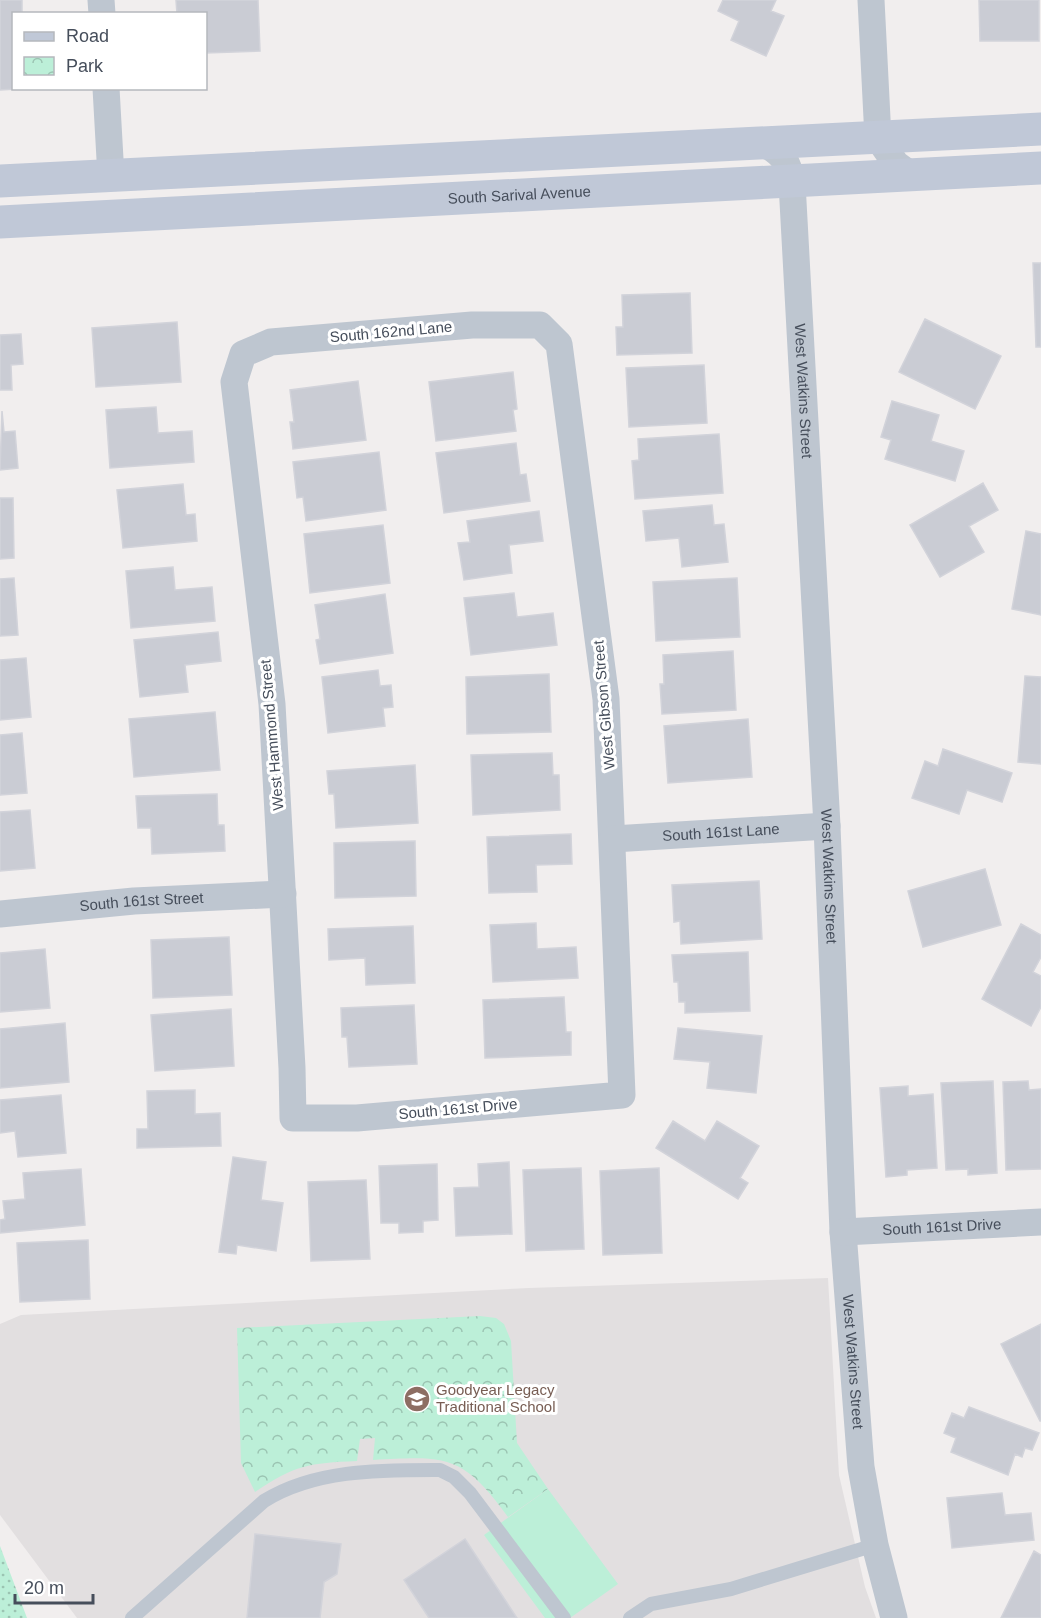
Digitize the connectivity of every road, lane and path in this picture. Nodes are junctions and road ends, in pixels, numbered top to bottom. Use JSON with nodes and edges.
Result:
{"nodes":[{"id":1,"x":871,"y":0,"type":"edge"},
{"id":2,"x":106,"y":90,"type":"edge"},
{"id":3,"x":1041,"y":129,"type":"edge"},
{"id":4,"x":878,"y":138,"type":"junction"},
{"id":5,"x":765,"y":144,"type":"junction"},
{"id":6,"x":1041,"y":168,"type":"edge"},
{"id":7,"x":911,"y":176,"type":"junction"},
{"id":8,"x":111,"y":177,"type":"junction"},
{"id":9,"x":0,"y":181,"type":"edge"},
{"id":10,"x":792,"y":183,"type":"junction"},
{"id":11,"x":112,"y":216,"type":"junction"},
{"id":12,"x":0,"y":222,"type":"edge"},
{"id":13,"x":540,"y":325,"type":"joint"},
{"id":14,"x":243,"y":354,"type":"joint"},
{"id":15,"x":827,"y":826,"type":"junction"},
{"id":16,"x":613,"y":839,"type":"junction"},
{"id":17,"x":283,"y":894,"type":"junction"},
{"id":18,"x":0,"y":914,"type":"edge"},
{"id":19,"x":622,"y":1095,"type":"joint"},
{"id":20,"x":293,"y":1118,"type":"joint"},
{"id":21,"x":1041,"y":1222,"type":"edge"},
{"id":22,"x":843,"y":1232,"type":"junction"},
{"id":23,"x":875,"y":1545,"type":"junction"},
{"id":24,"x":132,"y":1618,"type":"edge"},
{"id":25,"x":564,"y":1618,"type":"edge"},
{"id":26,"x":630,"y":1618,"type":"edge"},
{"id":27,"x":894,"y":1618,"type":"edge"}],
"edges":[{"from":1,"to":4,"type":"street"},
{"from":2,"to":8,"type":"street"},
{"from":3,"to":4,"type":"main road"},
{"from":4,"to":5,"type":"main road"},
{"from":4,"to":7,"type":"street"},
{"from":5,"to":8,"type":"main road"},
{"from":5,"to":10,"type":"street","name":"West Watkins Street"},
{"from":6,"to":7,"type":"main road","name":"South Sarival Avenue"},
{"from":7,"to":10,"type":"main road","name":"South Sarival Avenue"},
{"from":8,"to":9,"type":"main road"},
{"from":8,"to":11,"type":"main road"},
{"from":10,"to":11,"type":"main road","name":"South Sarival Avenue"},
{"from":10,"to":15,"type":"street","name":"West Watkins Street"},
{"from":11,"to":12,"type":"main road","name":"South Sarival Avenue"},
{"from":13,"to":14,"type":"street","name":"South 162nd Lane"},
{"from":13,"to":16,"type":"street","name":"West Gibson Street"},
{"from":14,"to":17,"type":"street","name":"West Hammond Street"},
{"from":15,"to":16,"type":"street","name":"South 161st Lane"},
{"from":15,"to":22,"type":"street","name":"West Watkins Street"},
{"from":16,"to":19,"type":"street","name":"West Gibson Street"},
{"from":17,"to":18,"type":"street","name":"South 161st Street"},
{"from":17,"to":20,"type":"street","name":"West Hammond Street"},
{"from":19,"to":20,"type":"street","name":"South 161st Drive"},
{"from":21,"to":22,"type":"street","name":"South 161st Drive"},
{"from":22,"to":23,"type":"street","name":"West Watkins Street"},
{"from":23,"to":26,"type":"lane"},
{"from":23,"to":27,"type":"street","name":"West Watkins Street"},
{"from":24,"to":25,"type":"lane"}]}
